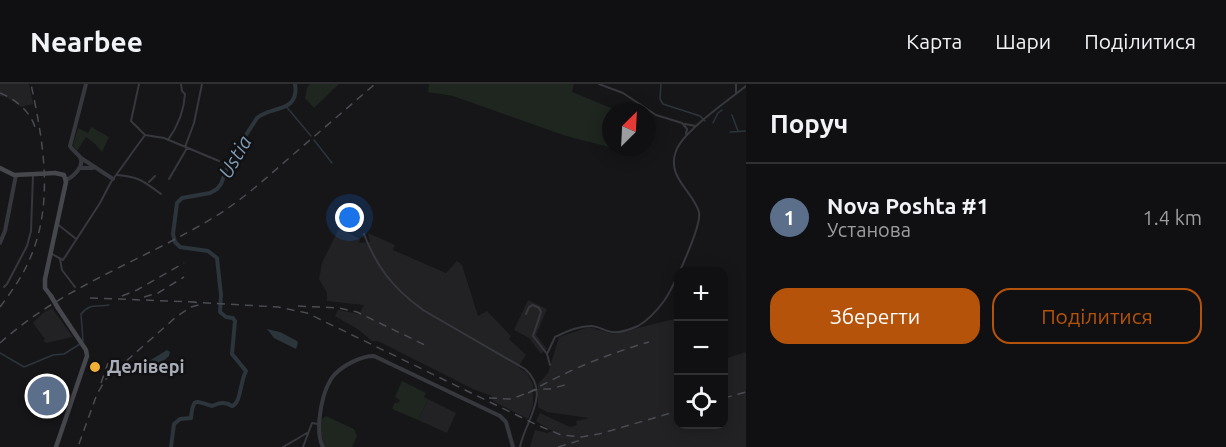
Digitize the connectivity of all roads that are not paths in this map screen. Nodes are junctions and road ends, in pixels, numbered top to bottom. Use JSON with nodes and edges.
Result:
{"nodes":[{"id":1,"x":86,"y":84,"type":"edge"},
{"id":2,"x":139,"y":84,"type":"edge"},
{"id":3,"x":181,"y":84,"type":"edge"},
{"id":4,"x":202,"y":84,"type":"edge"},
{"id":5,"x":599,"y":84,"type":"edge"},
{"id":6,"x":736,"y":84,"type":"edge"},
{"id":7,"x":746,"y":86,"type":"edge"},
{"id":8,"x":736,"y":94,"type":"junction"},
{"id":9,"x":682,"y":123,"type":"junction"},
{"id":10,"x":696,"y":126,"type":"junction"},
{"id":11,"x":146,"y":135,"type":"junction"},
{"id":12,"x":685,"y":137,"type":"junction"},
{"id":13,"x":168,"y":140,"type":"junction"},
{"id":14,"x":186,"y":148,"type":"junction"},
{"id":15,"x":81,"y":158,"type":"junction"},
{"id":16,"x":219,"y":161,"type":"dead end"},
{"id":17,"x":0,"y":168,"type":"edge"},
{"id":18,"x":79,"y":168,"type":"junction"},
{"id":19,"x":94,"y":168,"type":"junction"},
{"id":20,"x":34,"y":174,"type":"junction"},
{"id":21,"x":16,"y":175,"type":"junction"},
{"id":22,"x":117,"y":175,"type":"junction"},
{"id":23,"x":155,"y":176,"type":"dead end"},
{"id":24,"x":113,"y":179,"type":"junction"},
{"id":25,"x":169,"y":179,"type":"dead end"},
{"id":26,"x":66,"y":180,"type":"junction"},
{"id":27,"x":148,"y":183,"type":"junction"},
{"id":28,"x":161,"y":194,"type":"dead end"},
{"id":29,"x":56,"y":223,"type":"junction"},
{"id":30,"x":364,"y":234,"type":"dead end"},
{"id":31,"x":76,"y":239,"type":"junction"},
{"id":32,"x":0,"y":243,"type":"edge"},
{"id":33,"x":50,"y":253,"type":"junction"},
{"id":34,"x":60,"y":259,"type":"junction"},
{"id":35,"x":4,"y":287,"type":"dead end"},
{"id":36,"x":75,"y":287,"type":"dead end"},
{"id":37,"x":526,"y":314,"type":"dead end"},
{"id":38,"x":547,"y":354,"type":"junction"},
{"id":39,"x":550,"y":365,"type":"dead end"},
{"id":40,"x":318,"y":424,"type":"junction"},
{"id":41,"x":307,"y":433,"type":"junction"},
{"id":42,"x":56,"y":447,"type":"edge"},
{"id":43,"x":283,"y":447,"type":"edge"},
{"id":44,"x":303,"y":447,"type":"edge"},
{"id":45,"x":323,"y":447,"type":"edge"},
{"id":46,"x":513,"y":447,"type":"edge"},
{"id":47,"x":520,"y":447,"type":"edge"}],
"edges":[{"from":1,"to":15,"type":"street"},
{"from":2,"to":11,"type":"street"},
{"from":3,"to":13,"type":"street"},
{"from":4,"to":14,"type":"street"},
{"from":5,"to":9,"type":"street"},
{"from":6,"to":8,"type":"street"},
{"from":7,"to":8,"type":"street"},
{"from":8,"to":10,"type":"street"},
{"from":9,"to":10,"type":"street"},
{"from":9,"to":12,"type":"street"},
{"from":10,"to":12,"type":"street"},
{"from":11,"to":13,"type":"street"},
{"from":11,"to":22,"type":"street"},
{"from":12,"to":38,"type":"street"},
{"from":13,"to":14,"type":"street"},
{"from":14,"to":16,"type":"street"},
{"from":14,"to":25,"type":"street"},
{"from":15,"to":18,"type":"street"},
{"from":15,"to":19,"type":"street"},
{"from":17,"to":21,"type":"main road"},
{"from":18,"to":19,"type":"street"},
{"from":18,"to":26,"type":"street"},
{"from":19,"to":24,"type":"street"},
{"from":20,"to":21,"type":"main road"},
{"from":20,"to":26,"type":"main road","bridge":true},
{"from":20,"to":35,"type":"street"},
{"from":21,"to":32,"type":"street"},
{"from":22,"to":24,"type":"street"},
{"from":22,"to":27,"type":"street"},
{"from":23,"to":27,"type":"street"},
{"from":24,"to":31,"type":"street"},
{"from":26,"to":29,"type":"main road"},
{"from":27,"to":28,"type":"street"},
{"from":29,"to":31,"type":"street"},
{"from":29,"to":33,"type":"main road"},
{"from":30,"to":47,"type":"street"},
{"from":31,"to":34,"type":"street"},
{"from":33,"to":34,"type":"street"},
{"from":33,"to":42,"type":"main road","bridge":true},
{"from":34,"to":36,"type":"street"},
{"from":37,"to":38,"type":"street"},
{"from":38,"to":39,"type":"street"},
{"from":40,"to":41,"type":"street"},
{"from":40,"to":45,"type":"street"},
{"from":40,"to":46,"type":"street"},
{"from":41,"to":43,"type":"street"},
{"from":41,"to":44,"type":"street"}]}
